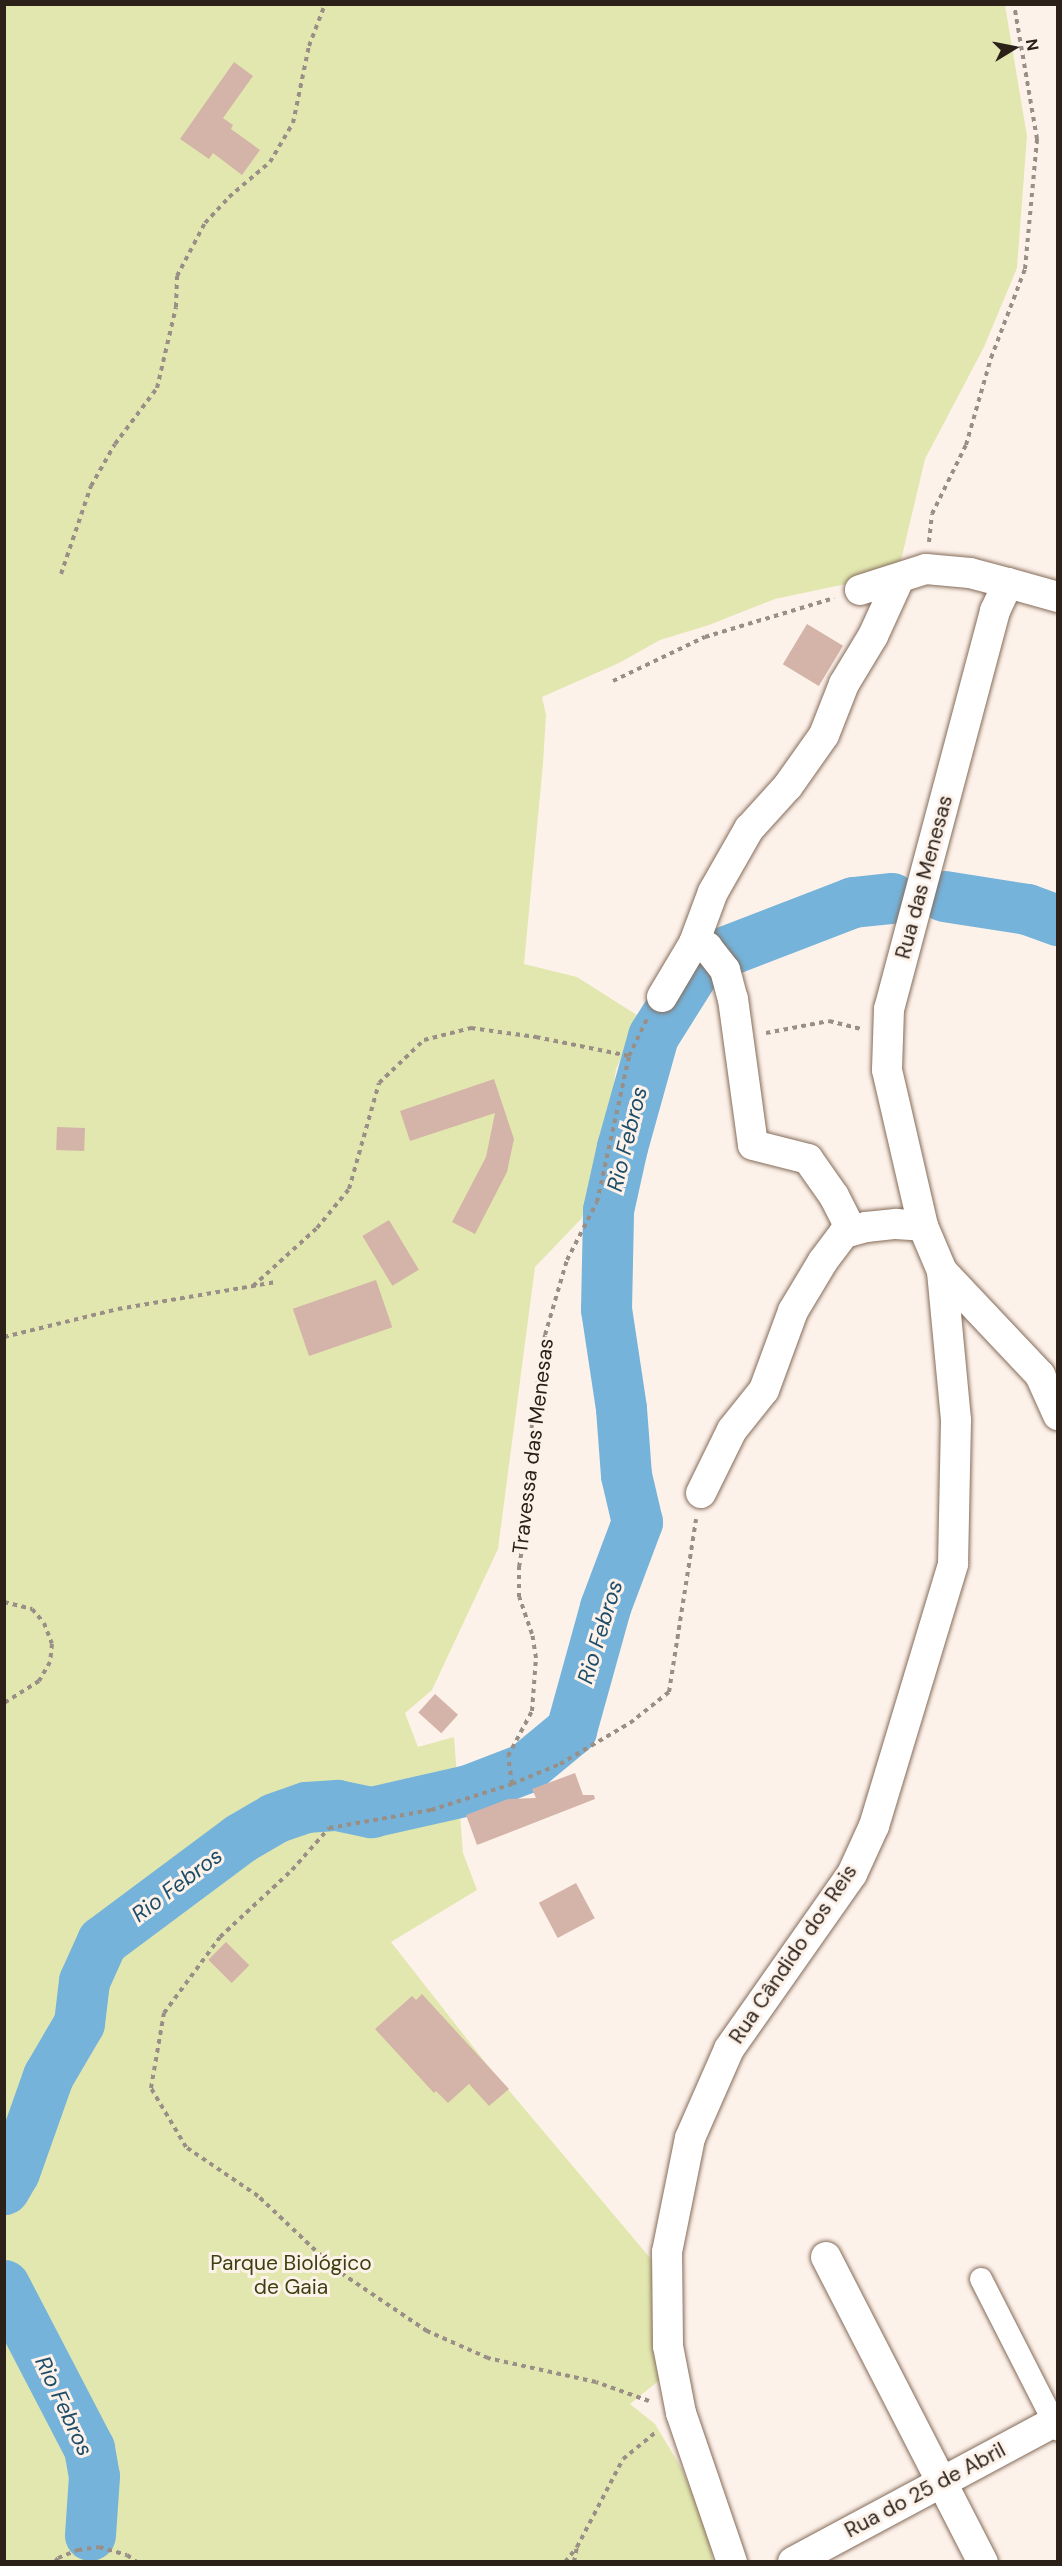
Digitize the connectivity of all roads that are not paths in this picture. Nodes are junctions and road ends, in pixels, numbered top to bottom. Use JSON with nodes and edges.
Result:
{"nodes":[{"id":1,"x":912,"y":574,"type":"junction"},
{"id":2,"x":1008,"y":583,"type":"junction"},
{"id":3,"x":860,"y":590,"type":"road end"},
{"id":4,"x":1058,"y":597,"type":"edge"},
{"id":5,"x":700,"y":945,"type":"junction"},
{"id":6,"x":662,"y":997,"type":"road end"},
{"id":7,"x":923,"y":1226,"type":"junction"},
{"id":8,"x":852,"y":1230,"type":"junction"},
{"id":9,"x":942,"y":1271,"type":"junction"},
{"id":10,"x":1058,"y":1414,"type":"edge"},
{"id":11,"x":700,"y":1493,"type":"road end"},
{"id":12,"x":826,"y":2257,"type":"dead end"},
{"id":13,"x":981,"y":2279,"type":"dead end"},
{"id":14,"x":1056,"y":2424,"type":"edge"},
{"id":15,"x":941,"y":2482,"type":"junction"},
{"id":16,"x":732,"y":2562,"type":"edge"},
{"id":17,"x":793,"y":2562,"type":"edge"},
{"id":18,"x":982,"y":2562,"type":"edge"}],
"edges":[{"from":1,"to":2,"type":"street"},
{"from":1,"to":3,"type":"street"},
{"from":1,"to":5,"type":"street"},
{"from":2,"to":4,"type":"street"},
{"from":2,"to":7,"type":"street","name":"Rua das Menesas"},
{"from":5,"to":6,"type":"street"},
{"from":5,"to":8,"type":"street"},
{"from":7,"to":8,"type":"street"},
{"from":7,"to":9,"type":"street","name":"Rua Cândido dos Reis"},
{"from":8,"to":11,"type":"street"},
{"from":9,"to":10,"type":"street","name":"Rua Cândido dos Reis"},
{"from":9,"to":16,"type":"street","name":"Rua Cândido dos Reis"},
{"from":12,"to":15,"type":"street"},
{"from":13,"to":14,"type":"street"},
{"from":14,"to":15,"type":"street","name":"Rua do 25 de Abril"},
{"from":15,"to":17,"type":"street","name":"Rua do 25 de Abril"},
{"from":15,"to":18,"type":"street"}]}
